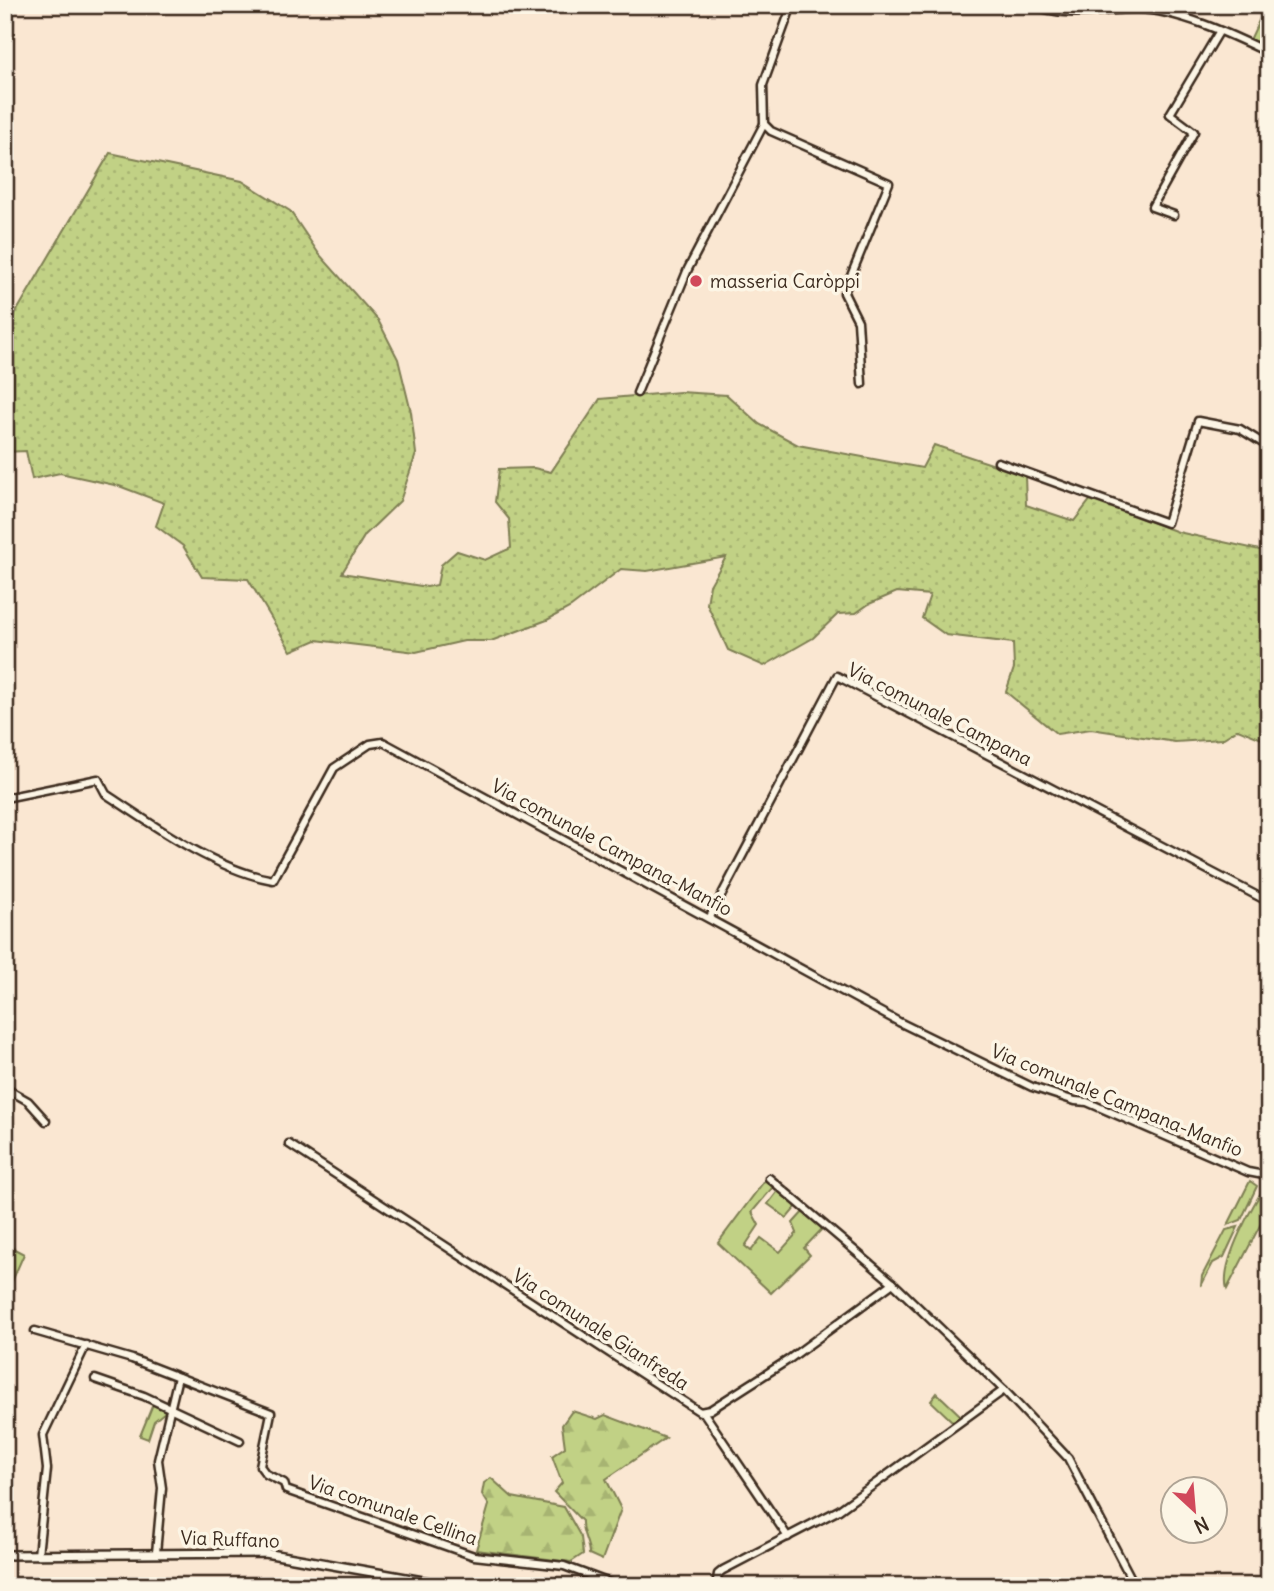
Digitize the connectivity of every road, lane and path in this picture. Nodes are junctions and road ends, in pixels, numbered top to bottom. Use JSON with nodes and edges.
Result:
{"nodes":[{"id":1,"x":792,"y":5,"type":"edge"},
{"id":2,"x":1033,"y":5,"type":"edge"},
{"id":3,"x":1219,"y":32,"type":"junction"},
{"id":4,"x":1269,"y":53,"type":"edge"},
{"id":5,"x":764,"y":124,"type":"junction"},
{"id":6,"x":1174,"y":215,"type":"dead end"},
{"id":7,"x":862,"y":384,"type":"dead end"},
{"id":8,"x":637,"y":393,"type":"dead end"},
{"id":9,"x":1269,"y":447,"type":"edge"},
{"id":10,"x":998,"y":462,"type":"dead end"},
{"id":11,"x":5,"y":798,"type":"edge"},
{"id":12,"x":1269,"y":902,"type":"edge"},
{"id":13,"x":710,"y":916,"type":"junction"},
{"id":14,"x":5,"y":1088,"type":"edge"},
{"id":15,"x":46,"y":1121,"type":"dead end"},
{"id":16,"x":289,"y":1144,"type":"dead end"},
{"id":17,"x":1269,"y":1176,"type":"edge"},
{"id":18,"x":768,"y":1178,"type":"dead end"},
{"id":19,"x":893,"y":1283,"type":"junction"},
{"id":20,"x":35,"y":1331,"type":"dead end"},
{"id":21,"x":86,"y":1345,"type":"junction"},
{"id":22,"x":178,"y":1377,"type":"junction"},
{"id":23,"x":95,"y":1379,"type":"dead end"},
{"id":24,"x":1004,"y":1390,"type":"junction"},
{"id":25,"x":171,"y":1408,"type":"junction"},
{"id":26,"x":704,"y":1413,"type":"junction"},
{"id":27,"x":240,"y":1441,"type":"dead end"},
{"id":28,"x":788,"y":1537,"type":"junction"},
{"id":29,"x":156,"y":1553,"type":"junction"},
{"id":30,"x":5,"y":1555,"type":"edge"},
{"id":31,"x":38,"y":1555,"type":"junction"},
{"id":32,"x":451,"y":1586,"type":"edge"},
{"id":33,"x":618,"y":1586,"type":"edge"},
{"id":34,"x":716,"y":1586,"type":"edge"},
{"id":35,"x":1135,"y":1586,"type":"edge"}],
"edges":[{"from":1,"to":5,"type":"street"},
{"from":2,"to":3,"type":"street"},
{"from":3,"to":4,"type":"street"},
{"from":3,"to":6,"type":"street"},
{"from":5,"to":7,"type":"street"},
{"from":5,"to":8,"type":"street"},
{"from":9,"to":10,"type":"street"},
{"from":11,"to":13,"type":"street","name":"Via comunale Campana-Manfio"},
{"from":12,"to":13,"type":"street","name":"Via comunale Campana"},
{"from":13,"to":17,"type":"street","name":"Via comunale Campana-Manfio"},
{"from":14,"to":15,"type":"street"},
{"from":16,"to":26,"type":"street","name":"Via comunale Gianfreda"},
{"from":18,"to":19,"type":"street"},
{"from":19,"to":24,"type":"street"},
{"from":19,"to":26,"type":"street"},
{"from":20,"to":21,"type":"street","name":"Via comunale Cellina"},
{"from":21,"to":22,"type":"street","name":"Via comunale Cellina"},
{"from":21,"to":31,"type":"street"},
{"from":22,"to":25,"type":"street"},
{"from":22,"to":33,"type":"street","name":"Via comunale Cellina"},
{"from":23,"to":25,"type":"street"},
{"from":24,"to":28,"type":"street"},
{"from":24,"to":35,"type":"street"},
{"from":25,"to":27,"type":"street"},
{"from":25,"to":29,"type":"street"},
{"from":26,"to":28,"type":"street"},
{"from":28,"to":34,"type":"street"},
{"from":29,"to":31,"type":"street","name":"Via Ruffano"},
{"from":29,"to":32,"type":"street","name":"Via Ruffano"},
{"from":30,"to":31,"type":"street","name":"Via Ruffano"}]}
